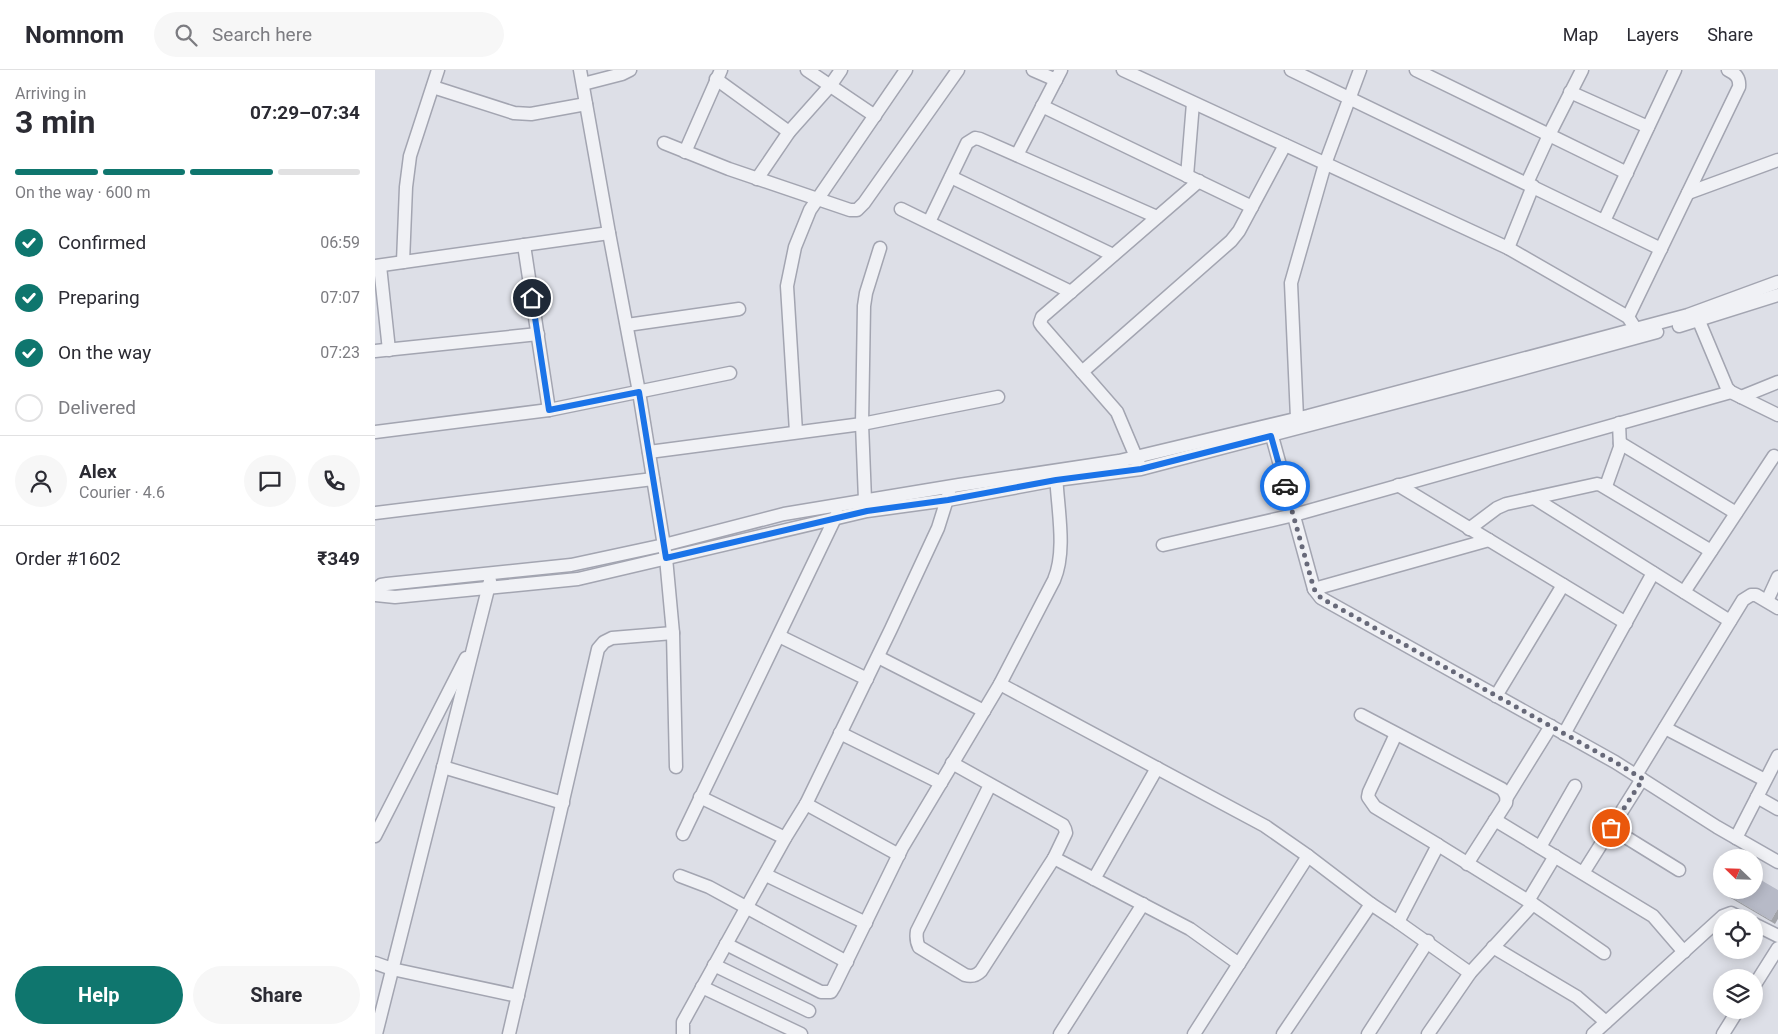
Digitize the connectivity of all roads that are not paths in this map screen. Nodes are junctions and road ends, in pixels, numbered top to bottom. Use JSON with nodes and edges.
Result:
{"nodes":[{"id":1,"x":438,"y":70,"type":"edge"},
{"id":2,"x":581,"y":70,"type":"edge"},
{"id":3,"x":630,"y":70,"type":"edge"},
{"id":4,"x":807,"y":70,"type":"edge"},
{"id":5,"x":841,"y":70,"type":"edge"},
{"id":6,"x":906,"y":70,"type":"edge"},
{"id":7,"x":958,"y":70,"type":"edge"},
{"id":8,"x":1033,"y":70,"type":"edge"},
{"id":9,"x":1123,"y":70,"type":"edge"},
{"id":10,"x":1360,"y":70,"type":"edge"},
{"id":11,"x":1416,"y":70,"type":"edge"},
{"id":12,"x":1582,"y":70,"type":"edge"},
{"id":13,"x":1675,"y":70,"type":"edge"},
{"id":14,"x":1728,"y":70,"type":"edge"},
{"id":15,"x":1297,"y":71,"type":"edge"},
{"id":16,"x":718,"y":75,"type":"edge"},
{"id":17,"x":1058,"y":75,"type":"edge"},
{"id":18,"x":583,"y":84,"type":"junction"},
{"id":19,"x":830,"y":86,"type":"junction"},
{"id":20,"x":433,"y":87,"type":"junction"},
{"id":21,"x":1570,"y":92,"type":"junction"},
{"id":22,"x":1349,"y":97,"type":"junction"},
{"id":23,"x":1193,"y":102,"type":"junction"},
{"id":24,"x":586,"y":104,"type":"junction"},
{"id":25,"x":1042,"y":106,"type":"junction"},
{"id":26,"x":875,"y":116,"type":"junction"},
{"id":27,"x":1648,"y":127,"type":"junction"},
{"id":28,"x":789,"y":132,"type":"junction"},
{"id":29,"x":1549,"y":135,"type":"junction"},
{"id":30,"x":664,"y":143,"type":"dead end"},
{"id":31,"x":1285,"y":145,"type":"junction"},
{"id":32,"x":685,"y":152,"type":"junction"},
{"id":33,"x":1017,"y":155,"type":"junction"},
{"id":34,"x":1778,"y":160,"type":"edge"},
{"id":35,"x":1325,"y":164,"type":"junction"},
{"id":36,"x":1627,"y":173,"type":"junction"},
{"id":37,"x":951,"y":177,"type":"junction"},
{"id":38,"x":757,"y":179,"type":"junction"},
{"id":39,"x":1193,"y":179,"type":"junction"},
{"id":40,"x":1530,"y":185,"type":"junction"},
{"id":41,"x":1688,"y":193,"type":"junction"},
{"id":42,"x":817,"y":200,"type":"junction"},
{"id":43,"x":1252,"y":207,"type":"junction"},
{"id":44,"x":901,"y":208,"type":"dead end"},
{"id":45,"x":1157,"y":217,"type":"junction"},
{"id":46,"x":1604,"y":221,"type":"junction"},
{"id":47,"x":929,"y":222,"type":"junction"},
{"id":48,"x":609,"y":233,"type":"junction"},
{"id":49,"x":524,"y":245,"type":"junction"},
{"id":50,"x":880,"y":248,"type":"dead end"},
{"id":51,"x":1508,"y":248,"type":"junction"},
{"id":52,"x":1661,"y":249,"type":"junction"},
{"id":53,"x":1113,"y":255,"type":"junction"},
{"id":54,"x":403,"y":262,"type":"junction"},
{"id":55,"x":378,"y":266,"type":"edge"},
{"id":56,"x":1778,"y":282,"type":"edge"},
{"id":57,"x":1071,"y":292,"type":"junction"},
{"id":58,"x":1778,"y":294,"type":"edge"},
{"id":59,"x":739,"y":309,"type":"dead end"},
{"id":60,"x":1697,"y":316,"type":"junction"},
{"id":61,"x":1628,"y":317,"type":"junction"},
{"id":62,"x":627,"y":325,"type":"junction"},
{"id":63,"x":1638,"y":332,"type":"junction"},
{"id":64,"x":538,"y":334,"type":"junction"},
{"id":65,"x":389,"y":350,"type":"junction"},
{"id":66,"x":375,"y":351,"type":"edge"},
{"id":67,"x":1082,"y":372,"type":"junction"},
{"id":68,"x":730,"y":373,"type":"dead end"},
{"id":69,"x":1778,"y":382,"type":"edge"},
{"id":70,"x":639,"y":392,"type":"junction"},
{"id":71,"x":1736,"y":394,"type":"junction"},
{"id":72,"x":998,"y":397,"type":"dead end"},
{"id":73,"x":549,"y":410,"type":"junction"},
{"id":74,"x":1778,"y":415,"type":"edge"},
{"id":75,"x":1298,"y":423,"type":"junction"},
{"id":76,"x":1619,"y":423,"type":"junction"},
{"id":77,"x":862,"y":424,"type":"junction"},
{"id":78,"x":1270,"y":430,"type":"junction"},
{"id":79,"x":375,"y":432,"type":"edge"},
{"id":80,"x":796,"y":432,"type":"junction"},
{"id":81,"x":1620,"y":443,"type":"junction"},
{"id":82,"x":649,"y":452,"type":"junction"},
{"id":83,"x":1774,"y":456,"type":"dead end"},
{"id":84,"x":1136,"y":463,"type":"junction"},
{"id":85,"x":1056,"y":475,"type":"junction"},
{"id":86,"x":653,"y":479,"type":"junction"},
{"id":87,"x":1398,"y":485,"type":"junction"},
{"id":88,"x":951,"y":486,"type":"junction"},
{"id":89,"x":1606,"y":486,"type":"junction"},
{"id":90,"x":1534,"y":498,"type":"junction"},
{"id":91,"x":865,"y":500,"type":"junction"},
{"id":92,"x":948,"y":500,"type":"junction"},
{"id":93,"x":842,"y":504,"type":"junction"},
{"id":94,"x":375,"y":513,"type":"edge"},
{"id":95,"x":1736,"y":514,"type":"junction"},
{"id":96,"x":1294,"y":515,"type":"junction"},
{"id":97,"x":835,"y":519,"type":"junction"},
{"id":98,"x":1469,"y":529,"type":"junction"},
{"id":99,"x":1489,"y":540,"type":"junction"},
{"id":100,"x":664,"y":545,"type":"junction"},
{"id":101,"x":1163,"y":545,"type":"dead end"},
{"id":102,"x":1711,"y":551,"type":"junction"},
{"id":103,"x":666,"y":558,"type":"junction"},
{"id":104,"x":491,"y":573,"type":"junction"},
{"id":105,"x":1653,"y":573,"type":"junction"},
{"id":106,"x":1778,"y":577,"type":"edge"},
{"id":107,"x":1563,"y":585,"type":"junction"},
{"id":108,"x":489,"y":588,"type":"junction"},
{"id":109,"x":1314,"y":589,"type":"junction"},
{"id":110,"x":375,"y":590,"type":"edge"},
{"id":111,"x":1684,"y":592,"type":"junction"},
{"id":112,"x":375,"y":595,"type":"edge"},
{"id":113,"x":1772,"y":605,"type":"edge"},
{"id":114,"x":1730,"y":621,"type":"junction"},
{"id":115,"x":1626,"y":623,"type":"junction"},
{"id":116,"x":673,"y":633,"type":"junction"},
{"id":117,"x":779,"y":636,"type":"junction"},
{"id":118,"x":476,"y":637,"type":"junction"},
{"id":119,"x":877,"y":657,"type":"junction"},
{"id":120,"x":867,"y":679,"type":"junction"},
{"id":121,"x":1000,"y":684,"type":"junction"},
{"id":122,"x":1496,"y":696,"type":"junction"},
{"id":123,"x":984,"y":711,"type":"junction"},
{"id":124,"x":1361,"y":716,"type":"dead end"},
{"id":125,"x":1551,"y":726,"type":"junction"},
{"id":126,"x":1665,"y":728,"type":"junction"},
{"id":127,"x":840,"y":733,"type":"junction"},
{"id":128,"x":1396,"y":734,"type":"junction"},
{"id":129,"x":1564,"y":734,"type":"junction"},
{"id":130,"x":1778,"y":756,"type":"edge"},
{"id":131,"x":952,"y":764,"type":"junction"},
{"id":132,"x":443,"y":767,"type":"junction"},
{"id":133,"x":675,"y":767,"type":"dead end"},
{"id":134,"x":1157,"y":768,"type":"junction"},
{"id":135,"x":1639,"y":777,"type":"junction"},
{"id":136,"x":1765,"y":780,"type":"junction"},
{"id":137,"x":941,"y":783,"type":"junction"},
{"id":138,"x":990,"y":785,"type":"junction"},
{"id":139,"x":1575,"y":786,"type":"dead end"},
{"id":140,"x":700,"y":797,"type":"junction"},
{"id":141,"x":1757,"y":797,"type":"junction"},
{"id":142,"x":1507,"y":798,"type":"junction"},
{"id":143,"x":563,"y":802,"type":"junction"},
{"id":144,"x":806,"y":804,"type":"junction"},
{"id":145,"x":1778,"y":808,"type":"edge"},
{"id":146,"x":1495,"y":820,"type":"junction"},
{"id":147,"x":1611,"y":828,"type":"junction"},
{"id":148,"x":683,"y":834,"type":"dead end"},
{"id":149,"x":375,"y":836,"type":"edge"},
{"id":150,"x":785,"y":838,"type":"junction"},
{"id":151,"x":1735,"y":838,"type":"junction"},
{"id":152,"x":1438,"y":845,"type":"junction"},
{"id":153,"x":1540,"y":847,"type":"junction"},
{"id":154,"x":899,"y":855,"type":"junction"},
{"id":155,"x":1308,"y":856,"type":"junction"},
{"id":156,"x":1555,"y":856,"type":"junction"},
{"id":157,"x":1054,"y":858,"type":"junction"},
{"id":158,"x":1778,"y":862,"type":"edge"},
{"id":159,"x":1467,"y":864,"type":"junction"},
{"id":160,"x":1679,"y":870,"type":"dead end"},
{"id":161,"x":1583,"y":873,"type":"junction"},
{"id":162,"x":766,"y":874,"type":"junction"},
{"id":163,"x":680,"y":876,"type":"dead end"},
{"id":164,"x":1095,"y":879,"type":"junction"},
{"id":165,"x":1531,"y":903,"type":"junction"},
{"id":166,"x":1143,"y":904,"type":"junction"},
{"id":167,"x":1371,"y":904,"type":"junction"},
{"id":168,"x":747,"y":908,"type":"junction"},
{"id":169,"x":1398,"y":922,"type":"junction"},
{"id":170,"x":865,"y":923,"type":"junction"},
{"id":171,"x":1713,"y":925,"type":"edge"},
{"id":172,"x":1763,"y":928,"type":"edge"},
{"id":173,"x":1778,"y":936,"type":"edge"},
{"id":174,"x":1427,"y":942,"type":"junction"},
{"id":175,"x":726,"y":944,"type":"junction"},
{"id":176,"x":1492,"y":948,"type":"junction"},
{"id":177,"x":1778,"y":948,"type":"edge"},
{"id":178,"x":1684,"y":952,"type":"junction"},
{"id":179,"x":1604,"y":953,"type":"dead end"},
{"id":180,"x":847,"y":962,"type":"junction"},
{"id":181,"x":375,"y":963,"type":"edge"},
{"id":182,"x":1239,"y":964,"type":"junction"},
{"id":183,"x":714,"y":966,"type":"junction"},
{"id":184,"x":392,"y":969,"type":"junction"},
{"id":185,"x":1763,"y":972,"type":"edge"},
{"id":186,"x":1470,"y":973,"type":"junction"},
{"id":187,"x":702,"y":987,"type":"junction"},
{"id":188,"x":518,"y":996,"type":"junction"},
{"id":189,"x":809,"y":1011,"type":"dead end"},
{"id":190,"x":1732,"y":1019,"type":"edge"},
{"id":191,"x":1606,"y":1022,"type":"junction"},
{"id":192,"x":376,"y":1034,"type":"edge"},
{"id":193,"x":509,"y":1034,"type":"edge"},
{"id":194,"x":683,"y":1034,"type":"edge"},
{"id":195,"x":801,"y":1034,"type":"edge"},
{"id":196,"x":1061,"y":1034,"type":"edge"},
{"id":197,"x":1194,"y":1034,"type":"edge"},
{"id":198,"x":1283,"y":1034,"type":"edge"},
{"id":199,"x":1368,"y":1034,"type":"edge"},
{"id":200,"x":1428,"y":1034,"type":"edge"},
{"id":201,"x":1593,"y":1034,"type":"edge"},
{"id":202,"x":1723,"y":1034,"type":"edge"}],
"edges":[{"from":1,"to":20,"type":"street"},
{"from":2,"to":18,"type":"street"},
{"from":3,"to":18,"type":"street"},
{"from":4,"to":19,"type":"street"},
{"from":5,"to":19,"type":"street"},
{"from":6,"to":26,"type":"street"},
{"from":7,"to":42,"type":"street"},
{"from":8,"to":17,"type":"street"},
{"from":9,"to":23,"type":"street"},
{"from":10,"to":22,"type":"street"},
{"from":11,"to":29,"type":"street"},
{"from":12,"to":21,"type":"street"},
{"from":13,"to":27,"type":"street"},
{"from":14,"to":41,"type":"street"},
{"from":15,"to":22,"type":"street"},
{"from":16,"to":28,"type":"street"},
{"from":16,"to":32,"type":"street"},
{"from":17,"to":25,"type":"street"},
{"from":18,"to":24,"type":"street"},
{"from":19,"to":26,"type":"street"},
{"from":19,"to":28,"type":"street"},
{"from":20,"to":24,"type":"street"},
{"from":20,"to":54,"type":"street"},
{"from":21,"to":27,"type":"street"},
{"from":21,"to":29,"type":"street"},
{"from":22,"to":35,"type":"street"},
{"from":22,"to":40,"type":"street"},
{"from":23,"to":31,"type":"street"},
{"from":23,"to":39,"type":"street"},
{"from":24,"to":48,"type":"street"},
{"from":25,"to":33,"type":"street"},
{"from":25,"to":39,"type":"street"},
{"from":26,"to":42,"type":"street"},
{"from":27,"to":36,"type":"street"},
{"from":28,"to":38,"type":"street"},
{"from":29,"to":36,"type":"street"},
{"from":29,"to":40,"type":"street"},
{"from":30,"to":32,"type":"street"},
{"from":31,"to":35,"type":"street"},
{"from":31,"to":43,"type":"street"},
{"from":32,"to":38,"type":"street"},
{"from":33,"to":37,"type":"street"},
{"from":33,"to":45,"type":"street"},
{"from":34,"to":41,"type":"street"},
{"from":35,"to":51,"type":"street"},
{"from":35,"to":75,"type":"street"},
{"from":36,"to":46,"type":"street"},
{"from":37,"to":47,"type":"street"},
{"from":37,"to":53,"type":"street"},
{"from":38,"to":42,"type":"street"},
{"from":39,"to":43,"type":"street"},
{"from":39,"to":45,"type":"street"},
{"from":40,"to":46,"type":"street"},
{"from":40,"to":51,"type":"street"},
{"from":41,"to":52,"type":"street"},
{"from":42,"to":80,"type":"street"},
{"from":43,"to":67,"type":"street"},
{"from":44,"to":47,"type":"street"},
{"from":45,"to":53,"type":"street"},
{"from":46,"to":52,"type":"street"},
{"from":47,"to":57,"type":"street"},
{"from":48,"to":49,"type":"street"},
{"from":48,"to":62,"type":"street"},
{"from":49,"to":54,"type":"street"},
{"from":49,"to":64,"type":"street"},
{"from":50,"to":77,"type":"street"},
{"from":51,"to":61,"type":"street"},
{"from":52,"to":61,"type":"street"},
{"from":53,"to":57,"type":"street"},
{"from":54,"to":55,"type":"street"},
{"from":55,"to":65,"type":"street"},
{"from":56,"to":60,"type":"street"},
{"from":57,"to":67,"type":"street"},
{"from":58,"to":60,"type":"street"},
{"from":59,"to":62,"type":"street"},
{"from":60,"to":63,"type":"street"},
{"from":60,"to":71,"type":"street"},
{"from":61,"to":63,"type":"street"},
{"from":62,"to":70,"type":"street"},
{"from":63,"to":75,"type":"street"},
{"from":64,"to":65,"type":"street"},
{"from":64,"to":73,"type":"street"},
{"from":65,"to":66,"type":"street"},
{"from":67,"to":84,"type":"street"},
{"from":68,"to":70,"type":"street"},
{"from":69,"to":71,"type":"street"},
{"from":70,"to":73,"type":"street"},
{"from":70,"to":82,"type":"street"},
{"from":71,"to":74,"type":"street"},
{"from":71,"to":76,"type":"street"},
{"from":72,"to":77,"type":"street"},
{"from":73,"to":79,"type":"street"},
{"from":75,"to":78,"type":"street"},
{"from":76,"to":81,"type":"street"},
{"from":76,"to":87,"type":"street"},
{"from":77,"to":80,"type":"street"},
{"from":77,"to":91,"type":"street"},
{"from":78,"to":84,"type":"street"},
{"from":78,"to":96,"type":"street"},
{"from":80,"to":82,"type":"street"},
{"from":81,"to":89,"type":"street"},
{"from":81,"to":95,"type":"street"},
{"from":82,"to":86,"type":"street"},
{"from":83,"to":95,"type":"street"},
{"from":84,"to":85,"type":"street"},
{"from":85,"to":88,"type":"street"},
{"from":85,"to":92,"type":"street"},
{"from":85,"to":121,"type":"street"},
{"from":86,"to":94,"type":"street"},
{"from":86,"to":100,"type":"street"},
{"from":87,"to":96,"type":"street"},
{"from":87,"to":98,"type":"street"},
{"from":88,"to":91,"type":"street"},
{"from":88,"to":92,"type":"street"},
{"from":89,"to":90,"type":"street"},
{"from":89,"to":102,"type":"street"},
{"from":90,"to":98,"type":"street"},
{"from":90,"to":105,"type":"street"},
{"from":91,"to":93,"type":"street"},
{"from":92,"to":97,"type":"street"},
{"from":92,"to":119,"type":"street"},
{"from":93,"to":97,"type":"street"},
{"from":93,"to":100,"type":"street"},
{"from":95,"to":102,"type":"street"},
{"from":96,"to":101,"type":"street"},
{"from":96,"to":109,"type":"street"},
{"from":97,"to":103,"type":"street"},
{"from":97,"to":117,"type":"street"},
{"from":98,"to":99,"type":"street"},
{"from":99,"to":107,"type":"street"},
{"from":99,"to":109,"type":"street"},
{"from":100,"to":103,"type":"street"},
{"from":100,"to":104,"type":"street"},
{"from":102,"to":111,"type":"street"},
{"from":103,"to":108,"type":"street"},
{"from":103,"to":116,"type":"street"},
{"from":104,"to":108,"type":"street"},
{"from":104,"to":110,"type":"street"},
{"from":105,"to":111,"type":"street"},
{"from":105,"to":115,"type":"street"},
{"from":106,"to":113,"type":"street"},
{"from":107,"to":115,"type":"street"},
{"from":107,"to":122,"type":"street"},
{"from":108,"to":112,"type":"street"},
{"from":108,"to":118,"type":"street"},
{"from":109,"to":122,"type":"street"},
{"from":111,"to":114,"type":"street"},
{"from":113,"to":114,"type":"street"},
{"from":114,"to":126,"type":"street"},
{"from":115,"to":129,"type":"street"},
{"from":116,"to":133,"type":"street"},
{"from":116,"to":143,"type":"street"},
{"from":117,"to":120,"type":"street"},
{"from":117,"to":140,"type":"street"},
{"from":118,"to":132,"type":"street"},
{"from":118,"to":149,"type":"street"},
{"from":119,"to":120,"type":"street"},
{"from":119,"to":123,"type":"street"},
{"from":120,"to":127,"type":"street"},
{"from":121,"to":123,"type":"street"},
{"from":121,"to":134,"type":"street"},
{"from":122,"to":125,"type":"street"},
{"from":123,"to":131,"type":"street"},
{"from":124,"to":128,"type":"street"},
{"from":125,"to":129,"type":"street"},
{"from":125,"to":142,"type":"street"},
{"from":126,"to":135,"type":"street"},
{"from":126,"to":136,"type":"street"},
{"from":127,"to":137,"type":"street"},
{"from":127,"to":144,"type":"street"},
{"from":128,"to":142,"type":"street"},
{"from":128,"to":152,"type":"street"},
{"from":129,"to":135,"type":"street"},
{"from":130,"to":136,"type":"street"},
{"from":131,"to":137,"type":"street"},
{"from":131,"to":138,"type":"street"},
{"from":132,"to":143,"type":"street"},
{"from":132,"to":184,"type":"street"},
{"from":134,"to":155,"type":"street"},
{"from":134,"to":164,"type":"street"},
{"from":135,"to":147,"type":"street"},
{"from":135,"to":151,"type":"street"},
{"from":136,"to":141,"type":"street"},
{"from":137,"to":154,"type":"street"},
{"from":138,"to":157,"type":"street"},
{"from":138,"to":157,"type":"street"},
{"from":139,"to":153,"type":"street"},
{"from":140,"to":148,"type":"street"},
{"from":140,"to":150,"type":"street"},
{"from":141,"to":145,"type":"street"},
{"from":141,"to":151,"type":"street"},
{"from":142,"to":146,"type":"street"},
{"from":143,"to":188,"type":"street"},
{"from":144,"to":150,"type":"street"},
{"from":144,"to":154,"type":"street"},
{"from":146,"to":153,"type":"street"},
{"from":146,"to":159,"type":"street"},
{"from":147,"to":160,"type":"street"},
{"from":147,"to":161,"type":"street"},
{"from":150,"to":162,"type":"street"},
{"from":151,"to":158,"type":"street"},
{"from":152,"to":159,"type":"street"},
{"from":152,"to":169,"type":"street"},
{"from":153,"to":156,"type":"street"},
{"from":154,"to":170,"type":"street"},
{"from":155,"to":167,"type":"street"},
{"from":155,"to":182,"type":"street"},
{"from":156,"to":161,"type":"street"},
{"from":156,"to":165,"type":"street"},
{"from":157,"to":164,"type":"street"},
{"from":159,"to":165,"type":"street"},
{"from":161,"to":178,"type":"street"},
{"from":162,"to":168,"type":"street"},
{"from":162,"to":170,"type":"street"},
{"from":163,"to":168,"type":"street"},
{"from":164,"to":166,"type":"street"},
{"from":165,"to":176,"type":"street"},
{"from":165,"to":179,"type":"street"},
{"from":166,"to":182,"type":"street"},
{"from":166,"to":196,"type":"street"},
{"from":167,"to":169,"type":"street"},
{"from":167,"to":198,"type":"street"},
{"from":168,"to":175,"type":"street"},
{"from":168,"to":180,"type":"street"},
{"from":169,"to":174,"type":"street"},
{"from":170,"to":180,"type":"street"},
{"from":171,"to":178,"type":"street"},
{"from":172,"to":173,"type":"street"},
{"from":174,"to":186,"type":"street"},
{"from":174,"to":199,"type":"street"},
{"from":175,"to":180,"type":"street"},
{"from":175,"to":183,"type":"street"},
{"from":176,"to":186,"type":"street"},
{"from":176,"to":191,"type":"street"},
{"from":177,"to":185,"type":"street"},
{"from":178,"to":191,"type":"street"},
{"from":181,"to":184,"type":"street"},
{"from":182,"to":197,"type":"street"},
{"from":183,"to":187,"type":"street"},
{"from":183,"to":189,"type":"street"},
{"from":184,"to":188,"type":"street"},
{"from":184,"to":192,"type":"street"},
{"from":186,"to":200,"type":"street"},
{"from":187,"to":194,"type":"street"},
{"from":187,"to":195,"type":"street"},
{"from":188,"to":193,"type":"street"},
{"from":190,"to":202,"type":"street"},
{"from":191,"to":201,"type":"street"}]}
